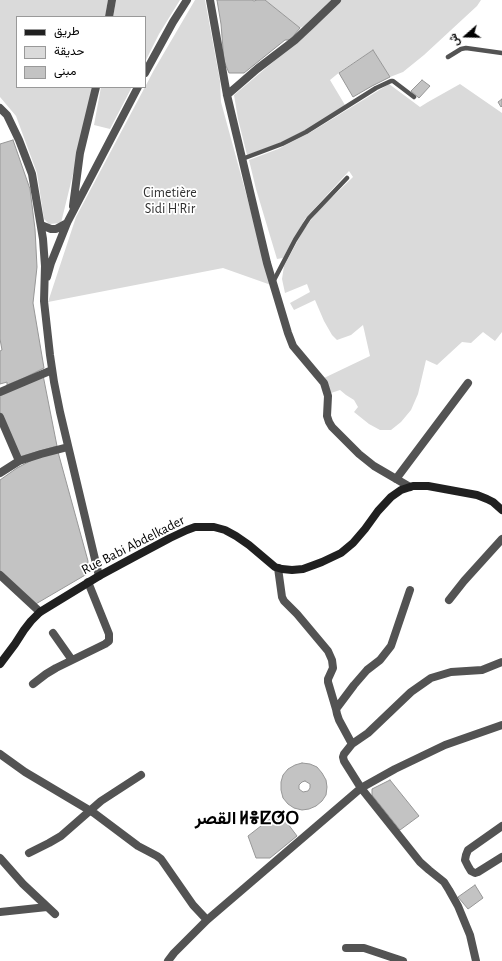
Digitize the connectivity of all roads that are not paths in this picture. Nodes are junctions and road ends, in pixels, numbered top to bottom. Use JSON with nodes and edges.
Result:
{"nodes":[{"id":1,"x":112,"y":0,"type":"edge"},
{"id":2,"x":187,"y":0,"type":"edge"},
{"id":3,"x":210,"y":0,"type":"edge"},
{"id":4,"x":337,"y":0,"type":"edge"},
{"id":5,"x":109,"y":16,"type":"edge"},
{"id":6,"x":502,"y":53,"type":"edge"},
{"id":7,"x":448,"y":57,"type":"dead end"},
{"id":8,"x":146,"y":71,"type":"edge"},
{"id":9,"x":96,"y":88,"type":"edge"},
{"id":10,"x":137,"y":88,"type":"edge"},
{"id":11,"x":227,"y":95,"type":"junction"},
{"id":12,"x":414,"y":97,"type":"dead end"},
{"id":13,"x":0,"y":108,"type":"edge"},
{"id":14,"x":242,"y":159,"type":"junction"},
{"id":15,"x":347,"y":178,"type":"dead end"},
{"id":16,"x":72,"y":213,"type":"junction"},
{"id":17,"x":67,"y":223,"type":"junction"},
{"id":18,"x":41,"y":225,"type":"junction"},
{"id":19,"x":273,"y":282,"type":"junction"},
{"id":20,"x":44,"y":289,"type":"junction"},
{"id":21,"x":52,"y":370,"type":"junction"},
{"id":22,"x":468,"y":383,"type":"dead end"},
{"id":23,"x":0,"y":392,"type":"edge"},
{"id":24,"x":0,"y":417,"type":"edge"},
{"id":25,"x":68,"y":447,"type":"junction"},
{"id":26,"x":19,"y":462,"type":"junction"},
{"id":27,"x":0,"y":473,"type":"edge"},
{"id":28,"x":396,"y":479,"type":"junction"},
{"id":29,"x":410,"y":487,"type":"junction"},
{"id":30,"x":502,"y":510,"type":"edge"},
{"id":31,"x":502,"y":539,"type":"edge"},
{"id":32,"x":278,"y":568,"type":"junction"},
{"id":33,"x":0,"y":575,"type":"edge"},
{"id":34,"x":99,"y":576,"type":"junction"},
{"id":35,"x":88,"y":582,"type":"junction"},
{"id":36,"x":410,"y":590,"type":"dead end"},
{"id":37,"x":450,"y":600,"type":"dead end"},
{"id":38,"x":40,"y":612,"type":"junction"},
{"id":39,"x":53,"y":633,"type":"dead end"},
{"id":40,"x":72,"y":660,"type":"junction"},
{"id":41,"x":502,"y":662,"type":"edge"},
{"id":42,"x":0,"y":664,"type":"edge"},
{"id":43,"x":33,"y":684,"type":"dead end"},
{"id":44,"x":336,"y":709,"type":"junction"},
{"id":45,"x":502,"y":725,"type":"edge"},
{"id":46,"x":352,"y":744,"type":"junction"},
{"id":47,"x":0,"y":754,"type":"edge"},
{"id":48,"x":141,"y":774,"type":"dead end"},
{"id":49,"x":361,"y":788,"type":"junction"},
{"id":50,"x":89,"y":810,"type":"junction"},
{"id":51,"x":502,"y":826,"type":"edge"},
{"id":52,"x":29,"y":853,"type":"dead end"},
{"id":53,"x":502,"y":857,"type":"edge"},
{"id":54,"x":0,"y":858,"type":"edge"},
{"id":55,"x":3,"y":868,"type":"edge"},
{"id":56,"x":47,"y":907,"type":"junction"},
{"id":57,"x":0,"y":912,"type":"edge"},
{"id":58,"x":55,"y":914,"type":"dead end"},
{"id":59,"x":207,"y":920,"type":"junction"},
{"id":60,"x":346,"y":948,"type":"dead end"},
{"id":61,"x":168,"y":961,"type":"edge"},
{"id":62,"x":402,"y":961,"type":"edge"},
{"id":63,"x":476,"y":961,"type":"edge"}],
"edges":[{"from":1,"to":5,"type":"street"},
{"from":2,"to":8,"type":"street"},
{"from":3,"to":11,"type":"street"},
{"from":4,"to":11,"type":"street"},
{"from":6,"to":7,"type":"lane"},
{"from":9,"to":16,"type":"street"},
{"from":10,"to":16,"type":"street"},
{"from":11,"to":14,"type":"street"},
{"from":12,"to":14,"type":"lane"},
{"from":13,"to":18,"type":"street"},
{"from":14,"to":19,"type":"street"},
{"from":15,"to":19,"type":"lane"},
{"from":16,"to":17,"type":"street"},
{"from":17,"to":18,"type":"street"},
{"from":17,"to":20,"type":"street"},
{"from":18,"to":20,"type":"street"},
{"from":19,"to":28,"type":"street"},
{"from":20,"to":21,"type":"street"},
{"from":21,"to":23,"type":"street"},
{"from":21,"to":25,"type":"street"},
{"from":22,"to":28,"type":"street"},
{"from":24,"to":26,"type":"street"},
{"from":25,"to":26,"type":"street"},
{"from":25,"to":34,"type":"street"},
{"from":26,"to":27,"type":"street"},
{"from":28,"to":29,"type":"street"},
{"from":29,"to":30,"type":"main road"},
{"from":29,"to":32,"type":"main road"},
{"from":31,"to":37,"type":"street"},
{"from":32,"to":34,"type":"main road","name":"Rue Babi Abdelkader"},
{"from":32,"to":44,"type":"street"},
{"from":33,"to":38,"type":"street"},
{"from":34,"to":35,"type":"main road","name":"Rue Babi Abdelkader"},
{"from":35,"to":38,"type":"main road","name":"Rue Babi Abdelkader"},
{"from":35,"to":40,"type":"street"},
{"from":36,"to":44,"type":"street"},
{"from":38,"to":42,"type":"main road","name":"Rue Babi Abdelkader"},
{"from":39,"to":40,"type":"street"},
{"from":40,"to":43,"type":"street"},
{"from":41,"to":46,"type":"street"},
{"from":44,"to":46,"type":"street"},
{"from":45,"to":49,"type":"street"},
{"from":46,"to":49,"type":"street"},
{"from":47,"to":50,"type":"street"},
{"from":48,"to":50,"type":"street"},
{"from":49,"to":59,"type":"street"},
{"from":49,"to":63,"type":"street"},
{"from":50,"to":52,"type":"street"},
{"from":50,"to":59,"type":"street"},
{"from":51,"to":53,"type":"street"},
{"from":54,"to":55,"type":"street"},
{"from":55,"to":56,"type":"street"},
{"from":56,"to":57,"type":"street"},
{"from":56,"to":58,"type":"street"},
{"from":59,"to":61,"type":"street"},
{"from":60,"to":62,"type":"street"}]}
